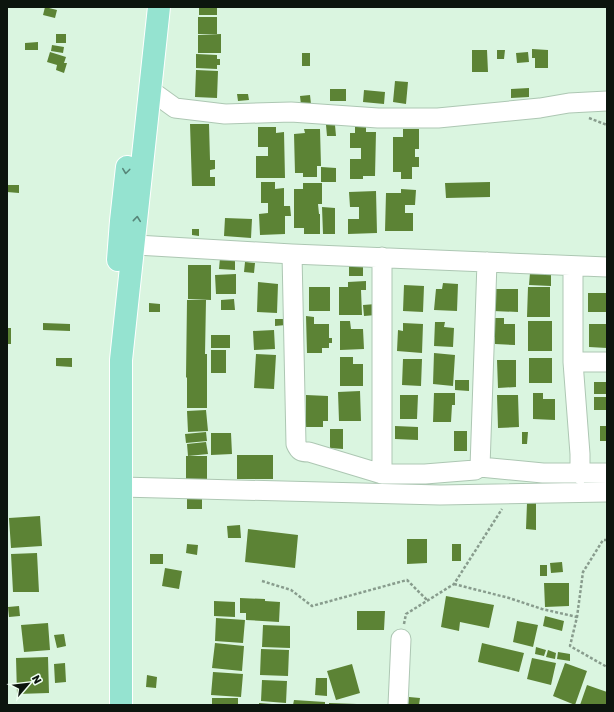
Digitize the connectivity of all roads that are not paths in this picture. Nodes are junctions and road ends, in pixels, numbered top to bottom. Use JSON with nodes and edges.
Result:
{"nodes":[{"id":1,"x":146,"y":7,"type":"edge"},
{"id":2,"x":159,"y":7,"type":"edge"},
{"id":3,"x":150,"y":90,"type":"junction"},
{"id":4,"x":607,"y":101,"type":"edge"},
{"id":5,"x":126,"y":245,"type":"junction"},
{"id":6,"x":292,"y":254,"type":"junction"},
{"id":7,"x":382,"y":257,"type":"junction"},
{"id":8,"x":487,"y":262,"type":"junction"},
{"id":9,"x":573,"y":266,"type":"junction"},
{"id":10,"x":607,"y":267,"type":"edge"},
{"id":11,"x":573,"y":362,"type":"junction"},
{"id":12,"x":607,"y":362,"type":"edge"},
{"id":13,"x":480,"y":468,"type":"junction"},
{"id":14,"x":607,"y":473,"type":"edge"},
{"id":15,"x":382,"y":474,"type":"junction"},
{"id":16,"x":580,"y":474,"type":"junction"},
{"id":17,"x":121,"y":487,"type":"junction"},
{"id":18,"x":607,"y":492,"type":"edge"},
{"id":19,"x":401,"y":638,"type":"road end"},
{"id":20,"x":108,"y":705,"type":"edge"},
{"id":21,"x":121,"y":705,"type":"edge"},
{"id":22,"x":398,"y":705,"type":"edge"}],
"edges":[{"from":1,"to":5,"type":"main road","one_way":true},
{"from":2,"to":3,"type":"main road"},
{"from":3,"to":4,"type":"street"},
{"from":5,"to":3,"type":"main road","one_way":true},
{"from":5,"to":6,"type":"street"},
{"from":5,"to":17,"type":"main road"},
{"from":5,"to":20,"type":"main road"},
{"from":6,"to":7,"type":"street"},
{"from":6,"to":15,"type":"street"},
{"from":7,"to":8,"type":"street"},
{"from":7,"to":15,"type":"street"},
{"from":8,"to":9,"type":"street"},
{"from":8,"to":13,"type":"street"},
{"from":9,"to":10,"type":"street"},
{"from":9,"to":11,"type":"street"},
{"from":11,"to":12,"type":"street"},
{"from":11,"to":16,"type":"street"},
{"from":13,"to":15,"type":"street"},
{"from":13,"to":16,"type":"street"},
{"from":14,"to":16,"type":"street"},
{"from":17,"to":18,"type":"street"},
{"from":17,"to":21,"type":"main road"},
{"from":19,"to":22,"type":"street"}]}
